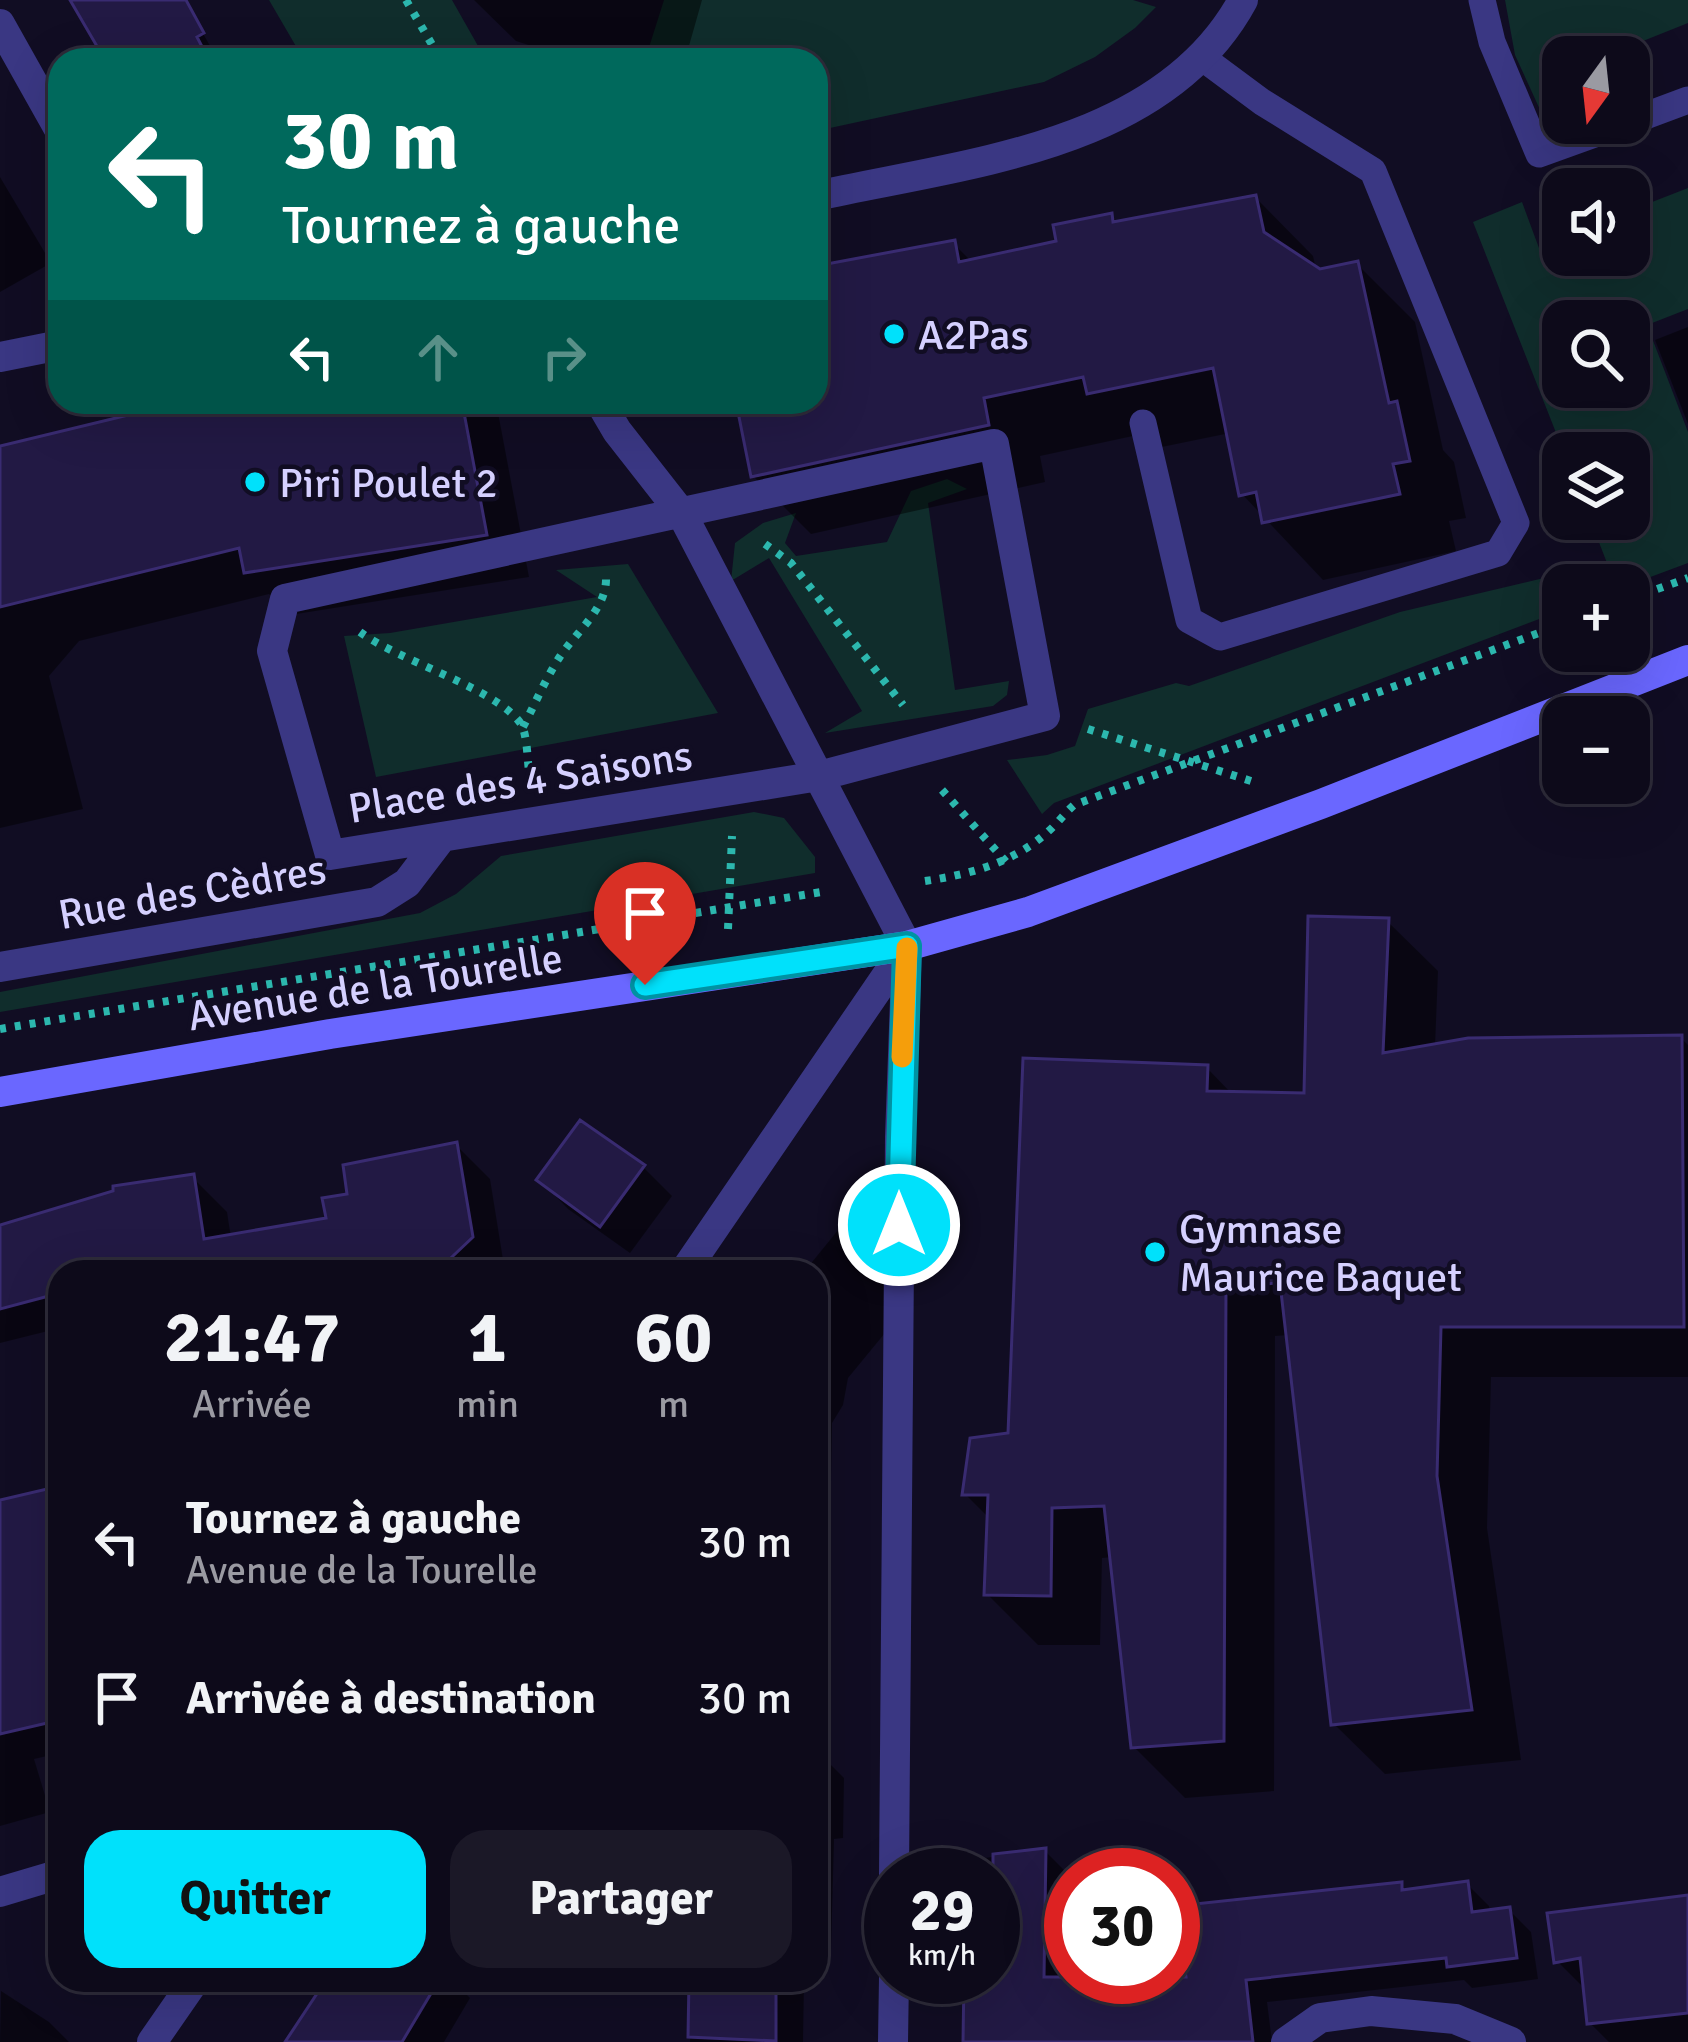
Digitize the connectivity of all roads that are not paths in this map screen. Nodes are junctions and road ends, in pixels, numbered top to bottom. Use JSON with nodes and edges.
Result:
{"nodes":[{"id":1,"x":1243,"y":0,"type":"edge"},
{"id":2,"x":1482,"y":0,"type":"edge"},
{"id":3,"x":0,"y":23,"type":"edge"},
{"id":4,"x":1200,"y":56,"type":"junction"},
{"id":5,"x":1688,"y":100,"type":"edge"},
{"id":6,"x":48,"y":109,"type":"edge"},
{"id":7,"x":1650,"y":114,"type":"edge"},
{"id":8,"x":1566,"y":144,"type":"edge"},
{"id":9,"x":828,"y":193,"type":"edge"},
{"id":10,"x":48,"y":347,"type":"edge"},
{"id":11,"x":0,"y":357,"type":"edge"},
{"id":12,"x":607,"y":414,"type":"edge"},
{"id":13,"x":1144,"y":423,"type":"dead end"},
{"id":14,"x":682,"y":514,"type":"junction"},
{"id":15,"x":1688,"y":659,"type":"edge"},
{"id":16,"x":819,"y":776,"type":"junction"},
{"id":17,"x":442,"y":837,"type":"junction"},
{"id":18,"x":907,"y":946,"type":"junction"},
{"id":19,"x":0,"y":967,"type":"edge"},
{"id":20,"x":0,"y":1092,"type":"edge"},
{"id":21,"x":692,"y":1260,"type":"edge"},
{"id":22,"x":894,"y":1848,"type":"edge"},
{"id":23,"x":48,"y":1878,"type":"edge"},
{"id":24,"x":0,"y":1892,"type":"edge"},
{"id":25,"x":187,"y":1992,"type":"edge"},
{"id":26,"x":894,"y":2004,"type":"edge"},
{"id":27,"x":152,"y":2042,"type":"edge"},
{"id":28,"x":893,"y":2042,"type":"edge"},
{"id":29,"x":1286,"y":2042,"type":"edge"},
{"id":30,"x":1510,"y":2042,"type":"edge"}],
"edges":[{"from":1,"to":4,"type":"street"},
{"from":2,"to":8,"type":"lane"},
{"from":3,"to":6,"type":"street"},
{"from":4,"to":9,"type":"street"},
{"from":4,"to":13,"type":"lane"},
{"from":5,"to":7,"type":"lane"},
{"from":10,"to":11,"type":"street"},
{"from":12,"to":14,"type":"street"},
{"from":14,"to":16,"type":"street"},
{"from":14,"to":16,"type":"street","name":"Place des 4 Saisons"},
{"from":14,"to":17,"type":"street","name":"Place des 4 Saisons"},
{"from":15,"to":18,"type":"main road","name":"Avenue de la Tourelle"},
{"from":16,"to":17,"type":"street","name":"Place des 4 Saisons"},
{"from":16,"to":18,"type":"street"},
{"from":17,"to":19,"type":"street","name":"Rue des Cèdres"},
{"from":18,"to":20,"type":"main road","name":"Avenue de la Tourelle"},
{"from":18,"to":21,"type":"street"},
{"from":18,"to":22,"type":"street"},
{"from":23,"to":24,"type":"street"},
{"from":25,"to":27,"type":"street"},
{"from":26,"to":28,"type":"street"},
{"from":29,"to":30,"type":"street"}]}
